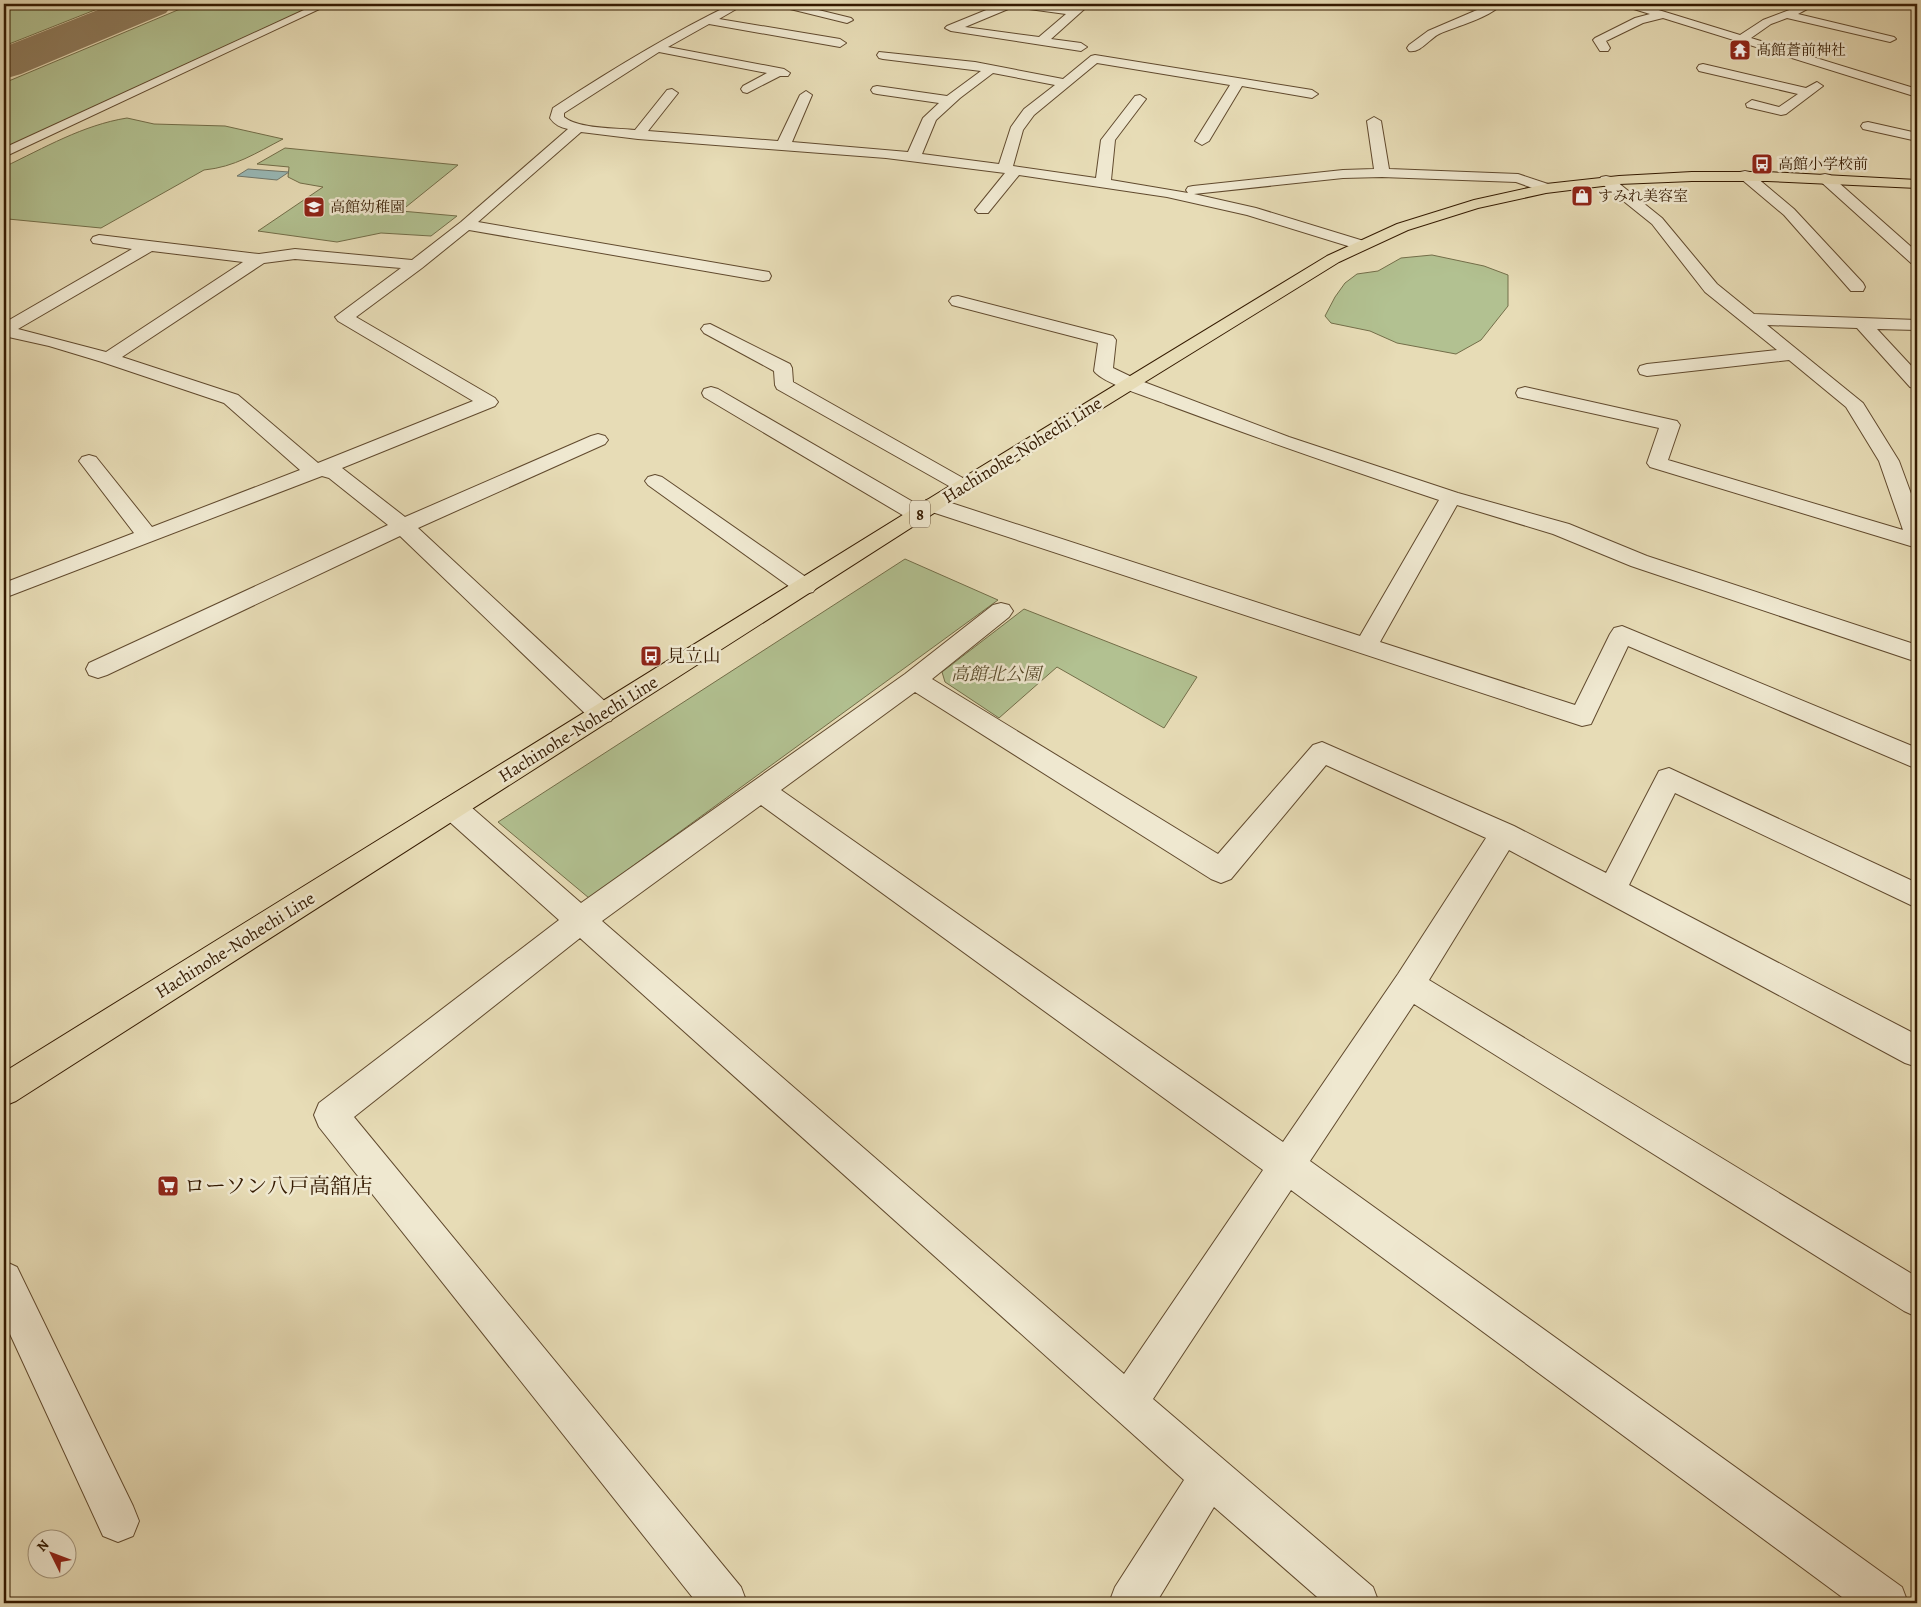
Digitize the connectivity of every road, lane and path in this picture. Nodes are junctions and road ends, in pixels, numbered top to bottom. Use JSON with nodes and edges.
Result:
{"nodes":[{"id":1,"x":325,"y":4,"type":"edge"},
{"id":2,"x":740,"y":4,"type":"edge"},
{"id":3,"x":782,"y":4,"type":"edge"},
{"id":4,"x":1010,"y":4,"type":"edge"},
{"id":5,"x":1015,"y":4,"type":"edge"},
{"id":6,"x":1085,"y":4,"type":"edge"},
{"id":7,"x":1442,"y":4,"type":"edge"},
{"id":8,"x":1628,"y":4,"type":"edge"},
{"id":9,"x":1669,"y":4,"type":"edge"},
{"id":10,"x":1812,"y":4,"type":"edge"},
{"id":11,"x":1494,"y":6,"type":"edge"},
{"id":12,"x":1648,"y":10,"type":"junction"},
{"id":13,"x":1075,"y":12,"type":"junction"},
{"id":14,"x":1662,"y":15,"type":"junction"},
{"id":15,"x":1787,"y":16,"type":"junction"},
{"id":16,"x":706,"y":20,"type":"junction"},
{"id":17,"x":847,"y":20,"type":"dead end"},
{"id":18,"x":1738,"y":39,"type":"junction"},
{"id":19,"x":1890,"y":39,"type":"dead end"},
{"id":20,"x":1041,"y":41,"type":"junction"},
{"id":21,"x":840,"y":43,"type":"dead end"},
{"id":22,"x":1080,"y":47,"type":"dead end"},
{"id":23,"x":657,"y":48,"type":"junction"},
{"id":24,"x":1414,"y":48,"type":"dead end"},
{"id":25,"x":1604,"y":48,"type":"dead end"},
{"id":26,"x":884,"y":55,"type":"dead end"},
{"id":27,"x":1703,"y":68,"type":"dead end"},
{"id":28,"x":991,"y":69,"type":"junction"},
{"id":29,"x":1840,"y":70,"type":"junction"},
{"id":30,"x":1170,"y":71,"type":"junction"},
{"id":31,"x":1238,"y":82,"type":"junction"},
{"id":32,"x":1066,"y":83,"type":"junction"},
{"id":33,"x":1155,"y":84,"type":"dead end"},
{"id":34,"x":747,"y":89,"type":"dead end"},
{"id":35,"x":877,"y":90,"type":"dead end"},
{"id":36,"x":1807,"y":92,"type":"junction"},
{"id":37,"x":672,"y":93,"type":"dead end"},
{"id":38,"x":1917,"y":93,"type":"edge"},
{"id":39,"x":1312,"y":94,"type":"dead end"},
{"id":40,"x":806,"y":95,"type":"dead end"},
{"id":41,"x":1140,"y":99,"type":"dead end"},
{"id":42,"x":949,"y":100,"type":"junction"},
{"id":43,"x":1752,"y":104,"type":"dead end"},
{"id":44,"x":1374,"y":120,"type":"dead end"},
{"id":45,"x":1868,"y":126,"type":"dead end"},
{"id":46,"x":578,"y":127,"type":"junction"},
{"id":47,"x":638,"y":135,"type":"junction"},
{"id":48,"x":1917,"y":137,"type":"edge"},
{"id":49,"x":1202,"y":141,"type":"dead end"},
{"id":50,"x":783,"y":146,"type":"junction"},
{"id":51,"x":4,"y":152,"type":"edge"},
{"id":52,"x":913,"y":157,"type":"junction"},
{"id":53,"x":1010,"y":170,"type":"junction"},
{"id":54,"x":1382,"y":173,"type":"junction"},
{"id":55,"x":1745,"y":174,"type":"junction"},
{"id":56,"x":1826,"y":178,"type":"junction"},
{"id":57,"x":1606,"y":180,"type":"junction"},
{"id":58,"x":1103,"y":184,"type":"junction"},
{"id":59,"x":1916,"y":185,"type":"edge"},
{"id":60,"x":1546,"y":188,"type":"junction"},
{"id":61,"x":1167,"y":193,"type":"junction"},
{"id":62,"x":983,"y":210,"type":"dead end"},
{"id":63,"x":466,"y":225,"type":"junction"},
{"id":64,"x":99,"y":240,"type":"dead end"},
{"id":65,"x":1361,"y":244,"type":"junction"},
{"id":66,"x":147,"y":247,"type":"junction"},
{"id":67,"x":259,"y":259,"type":"junction"},
{"id":68,"x":1917,"y":260,"type":"edge"},
{"id":69,"x":416,"y":265,"type":"junction"},
{"id":70,"x":763,"y":276,"type":"dead end"},
{"id":71,"x":1857,"y":287,"type":"dead end"},
{"id":72,"x":958,"y":300,"type":"dead end"},
{"id":73,"x":1749,"y":319,"type":"junction"},
{"id":74,"x":1862,"y":323,"type":"junction"},
{"id":75,"x":1917,"y":326,"type":"edge"},
{"id":76,"x":710,"y":329,"type":"dead end"},
{"id":77,"x":4,"y":330,"type":"edge"},
{"id":78,"x":1794,"y":354,"type":"junction"},
{"id":79,"x":108,"y":358,"type":"junction"},
{"id":80,"x":1647,"y":370,"type":"dead end"},
{"id":81,"x":1917,"y":382,"type":"edge"},
{"id":82,"x":1129,"y":383,"type":"junction"},
{"id":83,"x":711,"y":393,"type":"dead end"},
{"id":84,"x":1525,"y":393,"type":"dead end"},
{"id":85,"x":598,"y":440,"type":"dead end"},
{"id":86,"x":89,"y":461,"type":"dead end"},
{"id":87,"x":320,"y":470,"type":"junction"},
{"id":88,"x":654,"y":481,"type":"dead end"},
{"id":89,"x":963,"y":486,"type":"junction"},
{"id":90,"x":1451,"y":497,"type":"junction"},
{"id":91,"x":926,"y":510,"type":"junction"},
{"id":92,"x":403,"y":526,"type":"junction"},
{"id":93,"x":148,"y":536,"type":"junction"},
{"id":94,"x":1917,"y":540,"type":"edge"},
{"id":95,"x":805,"y":586,"type":"junction"},
{"id":96,"x":4,"y":591,"type":"edge"},
{"id":97,"x":1001,"y":611,"type":"dead end"},
{"id":98,"x":1366,"y":646,"type":"junction"},
{"id":99,"x":1917,"y":654,"type":"edge"},
{"id":100,"x":98,"y":669,"type":"dead end"},
{"id":101,"x":914,"y":680,"type":"junction"},
{"id":102,"x":602,"y":714,"type":"junction"},
{"id":103,"x":1917,"y":759,"type":"edge"},
{"id":104,"x":761,"y":790,"type":"junction"},
{"id":105,"x":453,"y":808,"type":"junction"},
{"id":106,"x":1504,"y":834,"type":"junction"},
{"id":107,"x":1612,"y":890,"type":"junction"},
{"id":108,"x":1917,"y":896,"type":"edge"},
{"id":109,"x":581,"y":920,"type":"junction"},
{"id":110,"x":1409,"y":984,"type":"junction"},
{"id":111,"x":1917,"y":1052,"type":"edge"},
{"id":112,"x":4,"y":1090,"type":"edge"},
{"id":113,"x":1287,"y":1166,"type":"junction"},
{"id":114,"x":4,"y":1280,"type":"edge"},
{"id":115,"x":1917,"y":1298,"type":"edge"},
{"id":116,"x":1128,"y":1402,"type":"junction"},
{"id":117,"x":1210,"y":1476,"type":"junction"},
{"id":118,"x":118,"y":1521,"type":"dead end"},
{"id":119,"x":725,"y":1603,"type":"edge"},
{"id":120,"x":1131,"y":1603,"type":"edge"},
{"id":121,"x":1357,"y":1603,"type":"edge"},
{"id":122,"x":1886,"y":1603,"type":"edge"}],
"edges":[{"from":1,"to":51,"type":"street"},
{"from":2,"to":16,"type":"street"},
{"from":3,"to":17,"type":"street"},
{"from":4,"to":20,"type":"street"},
{"from":5,"to":13,"type":"street"},
{"from":6,"to":13,"type":"street"},
{"from":7,"to":11,"type":"street"},
{"from":8,"to":12,"type":"street"},
{"from":9,"to":12,"type":"street"},
{"from":10,"to":15,"type":"street"},
{"from":11,"to":24,"type":"street"},
{"from":12,"to":14,"type":"street"},
{"from":13,"to":20,"type":"street"},
{"from":14,"to":18,"type":"street"},
{"from":14,"to":25,"type":"street"},
{"from":15,"to":18,"type":"street"},
{"from":15,"to":19,"type":"street"},
{"from":16,"to":21,"type":"street"},
{"from":16,"to":23,"type":"street"},
{"from":18,"to":29,"type":"street"},
{"from":20,"to":22,"type":"street"},
{"from":23,"to":34,"type":"street"},
{"from":23,"to":46,"type":"street"},
{"from":26,"to":28,"type":"street"},
{"from":27,"to":36,"type":"street"},
{"from":28,"to":32,"type":"street"},
{"from":28,"to":42,"type":"street"},
{"from":29,"to":36,"type":"street"},
{"from":29,"to":38,"type":"street"},
{"from":30,"to":31,"type":"street"},
{"from":30,"to":32,"type":"street"},
{"from":30,"to":33,"type":"street"},
{"from":31,"to":39,"type":"street"},
{"from":31,"to":49,"type":"street"},
{"from":32,"to":53,"type":"street"},
{"from":35,"to":42,"type":"street"},
{"from":36,"to":43,"type":"street"},
{"from":37,"to":47,"type":"street"},
{"from":40,"to":50,"type":"street"},
{"from":41,"to":58,"type":"street"},
{"from":42,"to":52,"type":"street"},
{"from":44,"to":54,"type":"street"},
{"from":45,"to":48,"type":"street"},
{"from":46,"to":47,"type":"street"},
{"from":46,"to":63,"type":"street"},
{"from":47,"to":50,"type":"street"},
{"from":50,"to":52,"type":"street"},
{"from":52,"to":53,"type":"street"},
{"from":53,"to":58,"type":"street"},
{"from":53,"to":62,"type":"street"},
{"from":54,"to":60,"type":"street"},
{"from":54,"to":61,"type":"street"},
{"from":55,"to":56,"type":"main road","name":"Hachinohe-Nohechi Line","number":"8"},
{"from":55,"to":57,"type":"main road","name":"Hachinohe-Nohechi Line","number":"8"},
{"from":55,"to":71,"type":"street"},
{"from":56,"to":59,"type":"main road","name":"Hachinohe-Nohechi Line","number":"8"},
{"from":56,"to":68,"type":"street"},
{"from":57,"to":60,"type":"main road","name":"Hachinohe-Nohechi Line","number":"8"},
{"from":57,"to":73,"type":"street"},
{"from":58,"to":61,"type":"street"},
{"from":60,"to":65,"type":"main road","name":"Hachinohe-Nohechi Line","number":"8"},
{"from":61,"to":65,"type":"street"},
{"from":63,"to":69,"type":"street"},
{"from":63,"to":70,"type":"street"},
{"from":64,"to":66,"type":"street"},
{"from":65,"to":82,"type":"main road","name":"Hachinohe-Nohechi Line","number":"8"},
{"from":66,"to":67,"type":"street"},
{"from":66,"to":77,"type":"street"},
{"from":67,"to":69,"type":"street"},
{"from":67,"to":79,"type":"street"},
{"from":69,"to":87,"type":"street"},
{"from":72,"to":82,"type":"street"},
{"from":73,"to":74,"type":"street"},
{"from":73,"to":78,"type":"street"},
{"from":74,"to":75,"type":"street"},
{"from":74,"to":81,"type":"street"},
{"from":76,"to":89,"type":"street"},
{"from":77,"to":79,"type":"street"},
{"from":78,"to":80,"type":"street"},
{"from":78,"to":94,"type":"street"},
{"from":79,"to":87,"type":"street"},
{"from":82,"to":89,"type":"main road","name":"Hachinohe-Nohechi Line","number":"8"},
{"from":82,"to":90,"type":"street"},
{"from":83,"to":91,"type":"street"},
{"from":84,"to":94,"type":"street"},
{"from":85,"to":92,"type":"street"},
{"from":86,"to":93,"type":"street"},
{"from":87,"to":92,"type":"street"},
{"from":87,"to":93,"type":"street"},
{"from":88,"to":95,"type":"street"},
{"from":89,"to":91,"type":"main road","name":"Hachinohe-Nohechi Line","number":"8"},
{"from":90,"to":98,"type":"street"},
{"from":90,"to":99,"type":"street"},
{"from":91,"to":95,"type":"main road","name":"Hachinohe-Nohechi Line","number":"8"},
{"from":91,"to":98,"type":"street"},
{"from":92,"to":100,"type":"street"},
{"from":92,"to":102,"type":"street"},
{"from":93,"to":96,"type":"street"},
{"from":95,"to":102,"type":"main road","name":"Hachinohe-Nohechi Line","number":"8"},
{"from":97,"to":101,"type":"street"},
{"from":98,"to":103,"type":"street"},
{"from":101,"to":104,"type":"street"},
{"from":101,"to":106,"type":"street"},
{"from":102,"to":105,"type":"main road","name":"Hachinohe-Nohechi Line","number":"8"},
{"from":104,"to":109,"type":"street"},
{"from":104,"to":113,"type":"street"},
{"from":105,"to":109,"type":"street"},
{"from":105,"to":112,"type":"main road","name":"Hachinohe-Nohechi Line","number":"8"},
{"from":106,"to":107,"type":"street"},
{"from":106,"to":110,"type":"street"},
{"from":107,"to":108,"type":"street"},
{"from":107,"to":111,"type":"street"},
{"from":109,"to":116,"type":"street"},
{"from":109,"to":119,"type":"street"},
{"from":110,"to":113,"type":"street"},
{"from":110,"to":115,"type":"street"},
{"from":113,"to":116,"type":"street"},
{"from":113,"to":122,"type":"street"},
{"from":114,"to":118,"type":"street"},
{"from":116,"to":117,"type":"street"},
{"from":117,"to":120,"type":"street"},
{"from":117,"to":121,"type":"street"}]}
